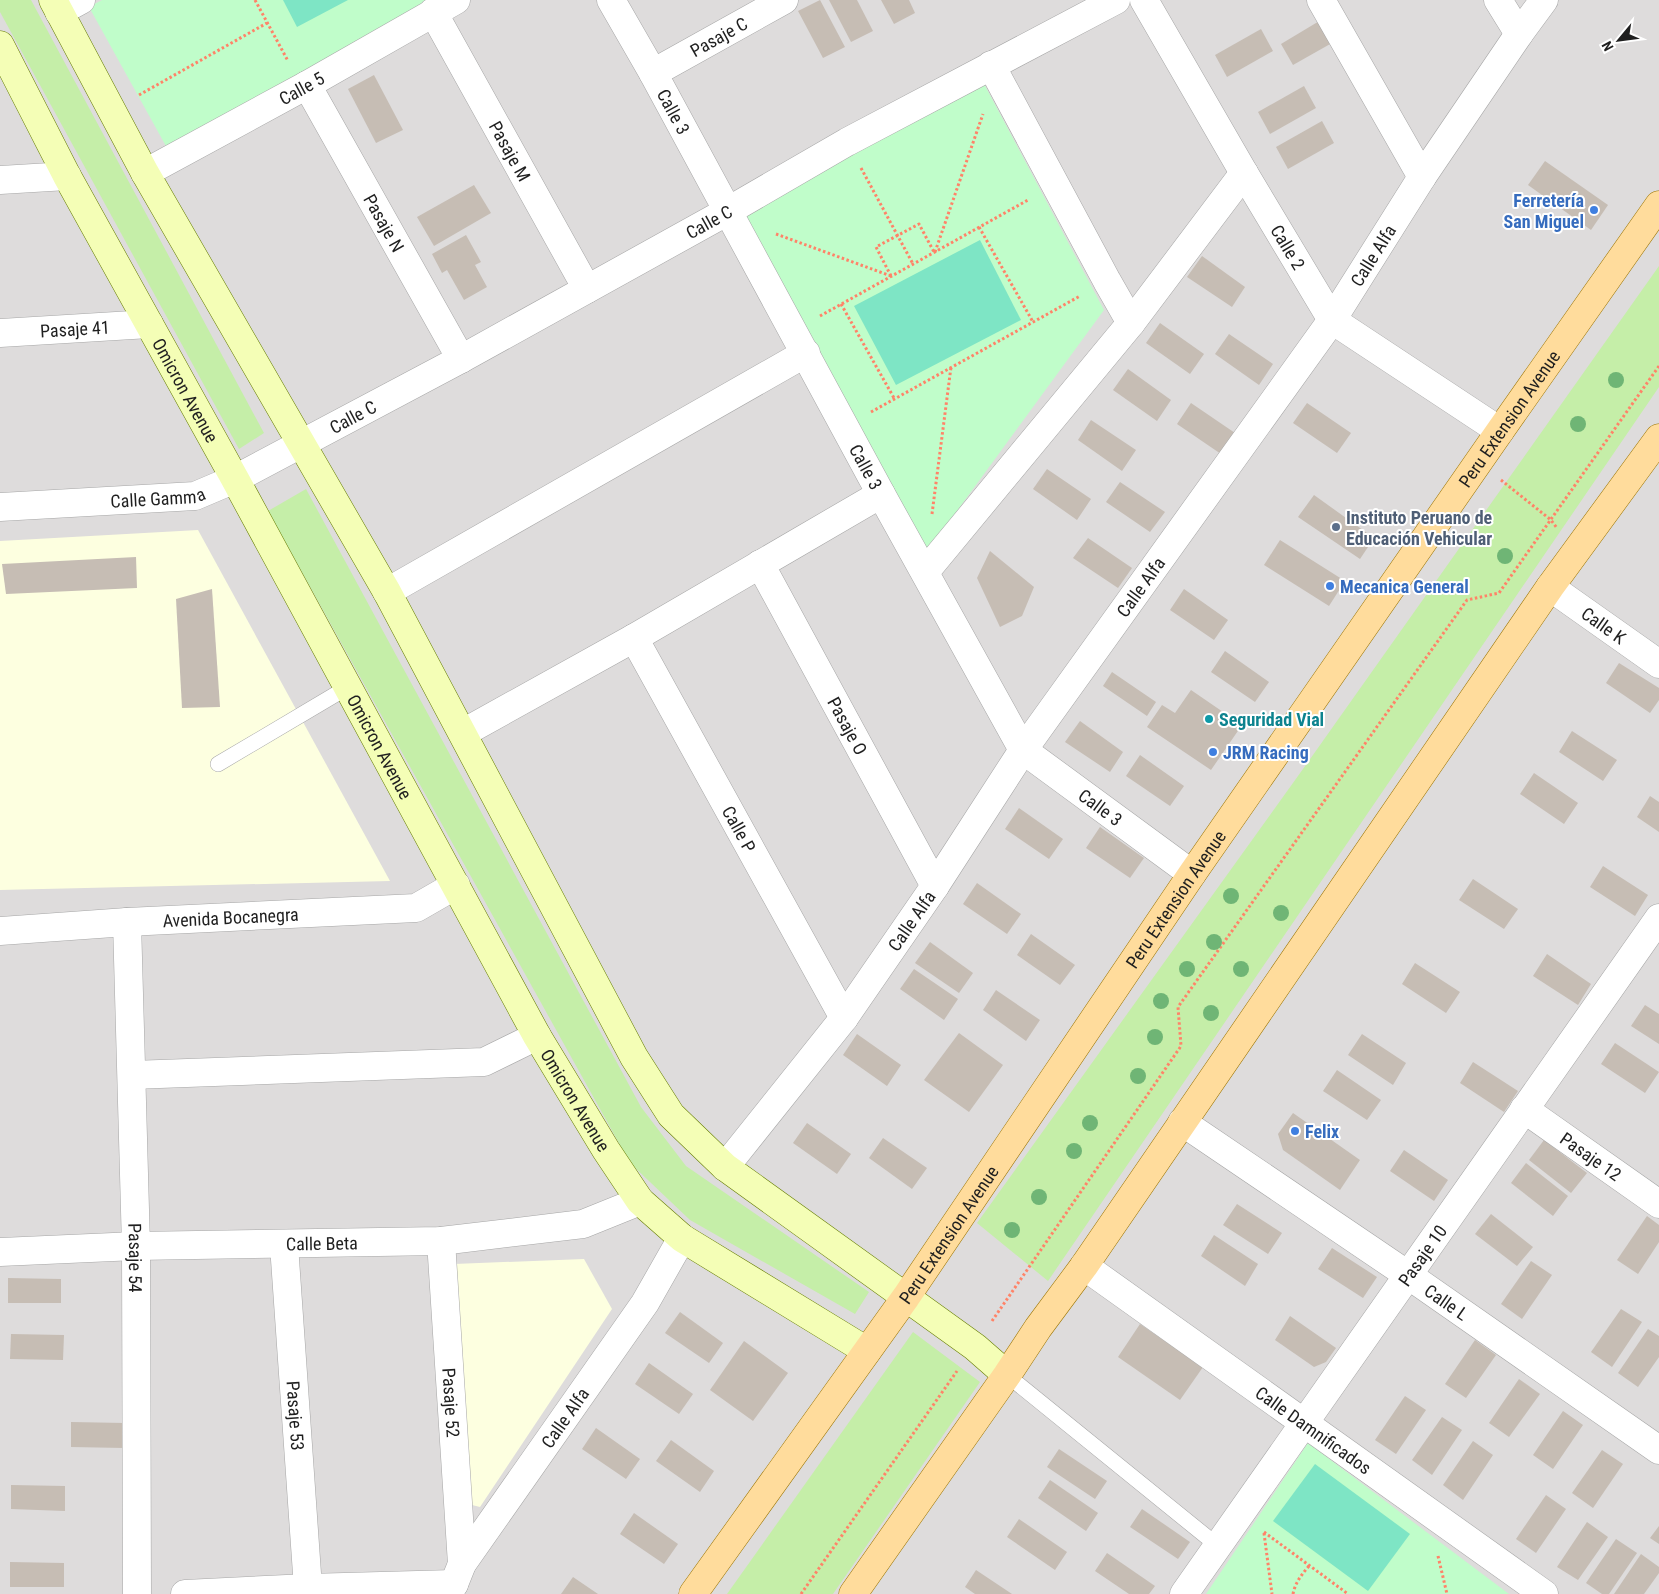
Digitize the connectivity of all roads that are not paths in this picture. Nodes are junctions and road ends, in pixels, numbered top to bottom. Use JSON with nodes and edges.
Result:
{"nodes":[{"id":1,"x":611,"y":0,"type":"edge"},
{"id":2,"x":784,"y":0,"type":"edge"},
{"id":3,"x":1116,"y":0,"type":"edge"},
{"id":4,"x":1144,"y":0,"type":"edge"},
{"id":5,"x":1321,"y":0,"type":"edge"},
{"id":6,"x":1498,"y":0,"type":"edge"},
{"id":7,"x":1544,"y":0,"type":"edge"},
{"id":8,"x":64,"y":4,"type":"edge"},
{"id":9,"x":444,"y":6,"type":"edge"},
{"id":10,"x":1518,"y":34,"type":"junction"},
{"id":11,"x":0,"y":45,"type":"edge"},
{"id":12,"x":991,"y":65,"type":"junction"},
{"id":13,"x":653,"y":73,"type":"junction"},
{"id":14,"x":307,"y":85,"type":"junction"},
{"id":15,"x":145,"y":173,"type":"junction"},
{"id":16,"x":1244,"y":173,"type":"junction"},
{"id":17,"x":67,"y":176,"type":"junction"},
{"id":18,"x":1422,"y":177,"type":"junction"},
{"id":19,"x":0,"y":180,"type":"edge"},
{"id":20,"x":1659,"y":205,"type":"edge"},
{"id":21,"x":728,"y":211,"type":"junction"},
{"id":22,"x":587,"y":289,"type":"junction"},
{"id":23,"x":1332,"y":320,"type":"junction"},
{"id":24,"x":1132,"y":323,"type":"junction"},
{"id":25,"x":149,"y":324,"type":"junction"},
{"id":26,"x":0,"y":333,"type":"edge"},
{"id":27,"x":799,"y":342,"type":"junction"},
{"id":28,"x":461,"y":358,"type":"junction"},
{"id":29,"x":1500,"y":431,"type":"junction"},
{"id":30,"x":1659,"y":438,"type":"edge"},
{"id":31,"x":302,"y":444,"type":"junction"},
{"id":32,"x":235,"y":479,"type":"junction"},
{"id":33,"x":881,"y":494,"type":"junction"},
{"id":34,"x":0,"y":507,"type":"edge"},
{"id":35,"x":760,"y":564,"type":"junction"},
{"id":36,"x":925,"y":572,"type":"junction"},
{"id":37,"x":1550,"y":587,"type":"junction"},
{"id":38,"x":387,"y":592,"type":"junction"},
{"id":39,"x":634,"y":638,"type":"junction"},
{"id":40,"x":1659,"y":664,"type":"edge"},
{"id":41,"x":348,"y":687,"type":"junction"},
{"id":42,"x":463,"y":733,"type":"junction"},
{"id":43,"x":1023,"y":750,"type":"junction"},
{"id":44,"x":218,"y":764,"type":"dead end"},
{"id":45,"x":1192,"y":874,"type":"junction"},
{"id":46,"x":456,"y":885,"type":"junction"},
{"id":47,"x":935,"y":886,"type":"junction"},
{"id":48,"x":1659,"y":918,"type":"edge"},
{"id":49,"x":127,"y":922,"type":"junction"},
{"id":50,"x":0,"y":931,"type":"edge"},
{"id":51,"x":844,"y":1018,"type":"junction"},
{"id":52,"x":537,"y":1036,"type":"junction"},
{"id":53,"x":132,"y":1075,"type":"junction"},
{"id":54,"x":1524,"y":1109,"type":"junction"},
{"id":55,"x":1182,"y":1122,"type":"junction"},
{"id":56,"x":725,"y":1167,"type":"junction"},
{"id":57,"x":640,"y":1201,"type":"junction"},
{"id":58,"x":1659,"y":1204,"type":"edge"},
{"id":59,"x":682,"y":1238,"type":"junction"},
{"id":60,"x":441,"y":1241,"type":"junction"},
{"id":61,"x":284,"y":1245,"type":"junction"},
{"id":62,"x":136,"y":1246,"type":"junction"},
{"id":63,"x":0,"y":1252,"type":"edge"},
{"id":64,"x":1084,"y":1266,"type":"junction"},
{"id":65,"x":1408,"y":1275,"type":"junction"},
{"id":66,"x":906,"y":1297,"type":"junction"},
{"id":67,"x":867,"y":1351,"type":"junction"},
{"id":68,"x":1007,"y":1375,"type":"junction"},
{"id":69,"x":1304,"y":1422,"type":"junction"},
{"id":70,"x":1659,"y":1450,"type":"edge"},
{"id":71,"x":1218,"y":1546,"type":"junction"},
{"id":72,"x":455,"y":1581,"type":"edge"},
{"id":73,"x":308,"y":1588,"type":"junction"},
{"id":74,"x":136,"y":1594,"type":"edge"},
{"id":75,"x":185,"y":1594,"type":"edge"},
{"id":76,"x":693,"y":1594,"type":"edge"},
{"id":77,"x":853,"y":1594,"type":"edge"},
{"id":78,"x":1184,"y":1594,"type":"edge"},
{"id":79,"x":1544,"y":1594,"type":"edge"}],
"edges":[{"from":1,"to":13,"type":"street","name":"Calle 3"},
{"from":2,"to":13,"type":"street","name":"Pasaje C"},
{"from":3,"to":12,"type":"street","name":"Calle C"},
{"from":4,"to":16,"type":"street","name":"Calle 2"},
{"from":5,"to":18,"type":"street"},
{"from":6,"to":10,"type":"street"},
{"from":7,"to":10,"type":"street","name":"Calle Alfa"},
{"from":8,"to":15,"type":"street"},
{"from":9,"to":14,"type":"street","name":"Calle 5"},
{"from":9,"to":22,"type":"street","name":"Pasaje M"},
{"from":10,"to":18,"type":"street","name":"Calle Alfa"},
{"from":11,"to":17,"type":"street","name":"Omicron Avenue"},
{"from":12,"to":21,"type":"street","name":"Calle C"},
{"from":12,"to":24,"type":"street"},
{"from":13,"to":21,"type":"street","name":"Calle 3"},
{"from":14,"to":15,"type":"street","name":"Calle 5"},
{"from":14,"to":28,"type":"street","name":"Pasaje N"},
{"from":15,"to":31,"type":"street"},
{"from":16,"to":23,"type":"street","name":"Calle 2"},
{"from":16,"to":24,"type":"street"},
{"from":17,"to":19,"type":"street"},
{"from":17,"to":25,"type":"street","name":"Omicron Avenue"},
{"from":18,"to":23,"type":"street","name":"Calle Alfa"},
{"from":20,"to":29,"type":"main road","name":"Peru Extension Avenue"},
{"from":21,"to":22,"type":"street","name":"Calle C"},
{"from":21,"to":27,"type":"street","name":"Calle 3"},
{"from":22,"to":28,"type":"street","name":"Calle C"},
{"from":23,"to":29,"type":"street","name":"Calle 2"},
{"from":23,"to":43,"type":"street","name":"Calle Alfa"},
{"from":24,"to":36,"type":"street"},
{"from":25,"to":26,"type":"street","name":"Pasaje 41"},
{"from":25,"to":32,"type":"street","name":"Omicron Avenue"},
{"from":27,"to":33,"type":"street","name":"Calle 3"},
{"from":27,"to":38,"type":"street"},
{"from":28,"to":31,"type":"street","name":"Calle C"},
{"from":29,"to":45,"type":"main road","name":"Peru Extension Avenue"},
{"from":30,"to":37,"type":"main road"},
{"from":31,"to":32,"type":"street","name":"Calle Gamma"},
{"from":31,"to":38,"type":"street"},
{"from":32,"to":34,"type":"street","name":"Calle Gamma"},
{"from":32,"to":41,"type":"street","name":"Omicron Avenue"},
{"from":33,"to":35,"type":"street"},
{"from":33,"to":36,"type":"street","name":"Calle 3"},
{"from":35,"to":39,"type":"street"},
{"from":35,"to":47,"type":"street","name":"Pasaje O"},
{"from":36,"to":43,"type":"street","name":"Calle 3"},
{"from":37,"to":40,"type":"street","name":"Calle K"},
{"from":37,"to":55,"type":"main road"},
{"from":38,"to":42,"type":"street"},
{"from":39,"to":42,"type":"street"},
{"from":39,"to":51,"type":"street","name":"Calle P"},
{"from":41,"to":44,"type":"lane"},
{"from":41,"to":46,"type":"street","name":"Omicron Avenue"},
{"from":42,"to":56,"type":"street"},
{"from":43,"to":45,"type":"street","name":"Calle 3"},
{"from":43,"to":47,"type":"street","name":"Calle Alfa"},
{"from":45,"to":66,"type":"main road","name":"Peru Extension Avenue"},
{"from":46,"to":49,"type":"street","name":"Avenida Bocanegra"},
{"from":46,"to":52,"type":"street","name":"Omicron Avenue"},
{"from":47,"to":51,"type":"street","name":"Calle Alfa"},
{"from":48,"to":54,"type":"street","name":"Pasaje 10"},
{"from":49,"to":50,"type":"street","name":"Avenida Bocanegra"},
{"from":49,"to":53,"type":"street","name":"Pasaje 54"},
{"from":51,"to":56,"type":"street","name":"Calle Alfa"},
{"from":52,"to":53,"type":"street"},
{"from":52,"to":57,"type":"street","name":"Omicron Avenue"},
{"from":53,"to":62,"type":"street","name":"Pasaje 54"},
{"from":54,"to":58,"type":"street","name":"Pasaje 12"},
{"from":54,"to":65,"type":"street","name":"Pasaje 10"},
{"from":55,"to":64,"type":"main road"},
{"from":55,"to":65,"type":"street","name":"Calle L"},
{"from":56,"to":66,"type":"street"},
{"from":57,"to":59,"type":"street","name":"Omicron Avenue"},
{"from":57,"to":60,"type":"street","name":"Calle Beta"},
{"from":59,"to":67,"type":"street","name":"Omicron Avenue"},
{"from":59,"to":72,"type":"street","name":"Calle Alfa"},
{"from":60,"to":61,"type":"street","name":"Calle Beta"},
{"from":60,"to":72,"type":"street","name":"Pasaje 52"},
{"from":61,"to":62,"type":"street","name":"Calle Beta"},
{"from":61,"to":73,"type":"street","name":"Pasaje 53"},
{"from":62,"to":63,"type":"street","name":"Calle Beta"},
{"from":62,"to":74,"type":"street","name":"Pasaje 54"},
{"from":64,"to":68,"type":"main road"},
{"from":64,"to":69,"type":"street","name":"Calle Damnificados"},
{"from":65,"to":69,"type":"street","name":"Pasaje 10"},
{"from":65,"to":70,"type":"street","name":"Calle L"},
{"from":66,"to":67,"type":"main road","name":"Peru Extension Avenue"},
{"from":66,"to":68,"type":"street"},
{"from":67,"to":76,"type":"main road","name":"Peru Extension Avenue"},
{"from":68,"to":71,"type":"lane"},
{"from":68,"to":77,"type":"main road"},
{"from":69,"to":71,"type":"street","name":"Pasaje 10"},
{"from":69,"to":79,"type":"street","name":"Calle Damnificados"},
{"from":71,"to":78,"type":"street","name":"Pasaje 10"},
{"from":72,"to":73,"type":"street"},
{"from":73,"to":75,"type":"street"}]}
